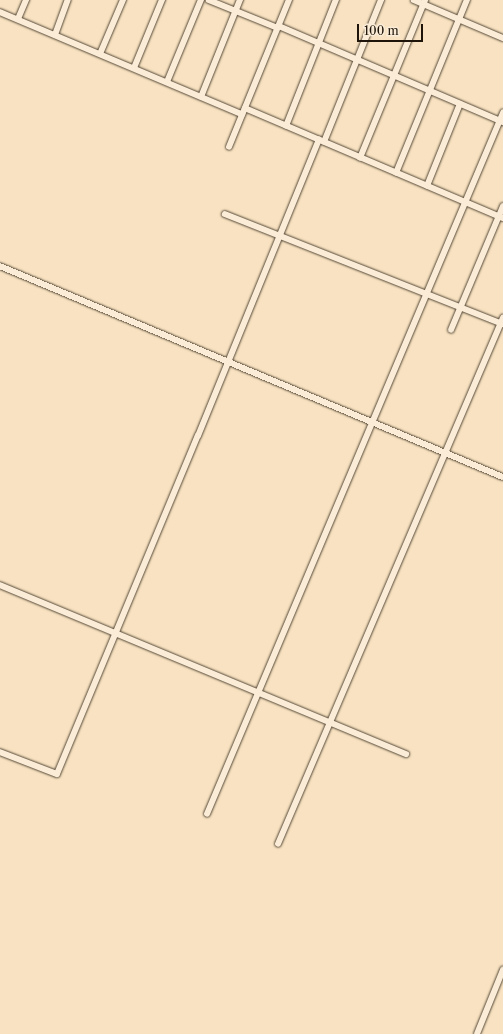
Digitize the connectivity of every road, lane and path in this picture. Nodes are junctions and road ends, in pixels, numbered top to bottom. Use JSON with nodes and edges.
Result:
{"nodes":[{"id":1,"x":26,"y":0,"type":"edge"},
{"id":2,"x":68,"y":0,"type":"edge"},
{"id":3,"x":123,"y":0,"type":"edge"},
{"id":4,"x":162,"y":0,"type":"edge"},
{"id":5,"x":201,"y":0,"type":"edge"},
{"id":6,"x":209,"y":0,"type":"edge"},
{"id":7,"x":240,"y":0,"type":"edge"},
{"id":8,"x":289,"y":0,"type":"edge"},
{"id":9,"x":336,"y":0,"type":"edge"},
{"id":10,"x":381,"y":0,"type":"edge"},
{"id":11,"x":414,"y":0,"type":"edge"},
{"id":12,"x":467,"y":0,"type":"edge"},
{"id":13,"x":424,"y":2,"type":"edge"},
{"id":14,"x":236,"y":11,"type":"junction"},
{"id":15,"x":0,"y":12,"type":"edge"},
{"id":16,"x":18,"y":19,"type":"junction"},
{"id":17,"x":459,"y":19,"type":"junction"},
{"id":18,"x":278,"y":27,"type":"junction"},
{"id":19,"x":55,"y":35,"type":"junction"},
{"id":20,"x":503,"y":38,"type":"edge"},
{"id":21,"x":319,"y":43,"type":"junction"},
{"id":22,"x":100,"y":54,"type":"junction"},
{"id":23,"x":357,"y":59,"type":"junction"},
{"id":24,"x":134,"y":68,"type":"junction"},
{"id":25,"x":393,"y":75,"type":"junction"},
{"id":26,"x":167,"y":82,"type":"junction"},
{"id":27,"x":429,"y":91,"type":"junction"},
{"id":28,"x":201,"y":96,"type":"junction"},
{"id":29,"x":460,"y":104,"type":"junction"},
{"id":30,"x":244,"y":111,"type":"junction"},
{"id":31,"x":503,"y":113,"type":"edge"},
{"id":32,"x":501,"y":122,"type":"edge"},
{"id":33,"x":286,"y":126,"type":"junction"},
{"id":34,"x":321,"y":141,"type":"junction"},
{"id":35,"x":229,"y":147,"type":"dead end"},
{"id":36,"x":360,"y":158,"type":"junction"},
{"id":37,"x":396,"y":173,"type":"junction"},
{"id":38,"x":427,"y":186,"type":"junction"},
{"id":39,"x":465,"y":202,"type":"junction"},
{"id":40,"x":503,"y":206,"type":"edge"},
{"id":41,"x":225,"y":214,"type":"dead end"},
{"id":42,"x":501,"y":218,"type":"edge"},
{"id":43,"x":280,"y":236,"type":"junction"},
{"id":44,"x":0,"y":266,"type":"edge"},
{"id":45,"x":427,"y":293,"type":"junction"},
{"id":46,"x":461,"y":307,"type":"junction"},
{"id":47,"x":502,"y":322,"type":"edge"},
{"id":48,"x":451,"y":330,"type":"dead end"},
{"id":49,"x":229,"y":362,"type":"junction"},
{"id":50,"x":372,"y":422,"type":"junction"},
{"id":51,"x":446,"y":453,"type":"junction"},
{"id":52,"x":503,"y":477,"type":"edge"},
{"id":53,"x":0,"y":585,"type":"edge"},
{"id":54,"x":116,"y":633,"type":"junction"},
{"id":55,"x":258,"y":693,"type":"junction"},
{"id":56,"x":330,"y":722,"type":"junction"},
{"id":57,"x":0,"y":752,"type":"edge"},
{"id":58,"x":406,"y":754,"type":"dead end"},
{"id":59,"x":207,"y":814,"type":"dead end"},
{"id":60,"x":278,"y":844,"type":"dead end"},
{"id":61,"x":503,"y":970,"type":"edge"},
{"id":62,"x":477,"y":1034,"type":"edge"}],
"edges":[{"from":1,"to":16,"type":"street"},
{"from":2,"to":19,"type":"street"},
{"from":3,"to":22,"type":"street"},
{"from":4,"to":24,"type":"street"},
{"from":5,"to":26,"type":"street"},
{"from":6,"to":14,"type":"street"},
{"from":7,"to":14,"type":"street"},
{"from":8,"to":18,"type":"street"},
{"from":9,"to":21,"type":"street"},
{"from":10,"to":23,"type":"street"},
{"from":11,"to":13,"type":"street"},
{"from":12,"to":17,"type":"street"},
{"from":13,"to":17,"type":"street"},
{"from":13,"to":25,"type":"street"},
{"from":14,"to":18,"type":"street"},
{"from":14,"to":28,"type":"street"},
{"from":15,"to":16,"type":"street"},
{"from":16,"to":19,"type":"street"},
{"from":17,"to":20,"type":"street"},
{"from":17,"to":27,"type":"street"},
{"from":18,"to":21,"type":"street"},
{"from":18,"to":30,"type":"street"},
{"from":19,"to":22,"type":"street"},
{"from":21,"to":23,"type":"street"},
{"from":21,"to":33,"type":"street"},
{"from":22,"to":24,"type":"street"},
{"from":23,"to":25,"type":"street"},
{"from":23,"to":34,"type":"street"},
{"from":24,"to":26,"type":"street"},
{"from":25,"to":27,"type":"street"},
{"from":25,"to":36,"type":"street"},
{"from":26,"to":28,"type":"street"},
{"from":27,"to":29,"type":"street"},
{"from":27,"to":37,"type":"street"},
{"from":28,"to":30,"type":"street"},
{"from":29,"to":32,"type":"street"},
{"from":29,"to":38,"type":"street"},
{"from":30,"to":33,"type":"street"},
{"from":30,"to":35,"type":"street"},
{"from":31,"to":32,"type":"street"},
{"from":32,"to":39,"type":"street"},
{"from":33,"to":34,"type":"street"},
{"from":34,"to":36,"type":"street"},
{"from":34,"to":43,"type":"street"},
{"from":36,"to":37,"type":"street"},
{"from":37,"to":38,"type":"street"},
{"from":38,"to":39,"type":"street"},
{"from":39,"to":42,"type":"street"},
{"from":39,"to":45,"type":"street"},
{"from":40,"to":42,"type":"street"},
{"from":41,"to":43,"type":"street"},
{"from":42,"to":46,"type":"street"},
{"from":43,"to":45,"type":"street"},
{"from":43,"to":49,"type":"street"},
{"from":44,"to":49,"type":"street"},
{"from":45,"to":46,"type":"street"},
{"from":45,"to":50,"type":"street"},
{"from":46,"to":47,"type":"street"},
{"from":46,"to":48,"type":"street"},
{"from":47,"to":51,"type":"street"},
{"from":49,"to":50,"type":"street"},
{"from":49,"to":54,"type":"street"},
{"from":50,"to":51,"type":"street"},
{"from":50,"to":55,"type":"street"},
{"from":51,"to":52,"type":"street"},
{"from":51,"to":56,"type":"street"},
{"from":53,"to":54,"type":"street"},
{"from":54,"to":55,"type":"street"},
{"from":54,"to":57,"type":"street"},
{"from":55,"to":56,"type":"street"},
{"from":55,"to":59,"type":"street"},
{"from":56,"to":58,"type":"street"},
{"from":56,"to":60,"type":"street"},
{"from":61,"to":62,"type":"street"}]}
